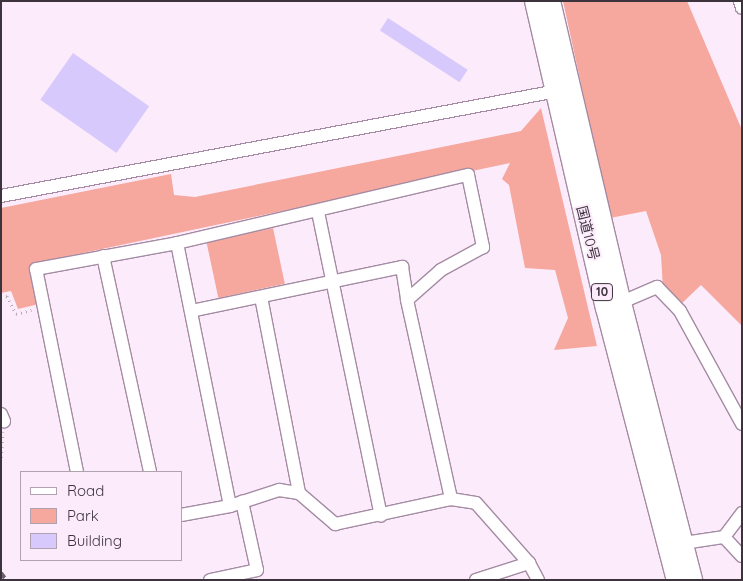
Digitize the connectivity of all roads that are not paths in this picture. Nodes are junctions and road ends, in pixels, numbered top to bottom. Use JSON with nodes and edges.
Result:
{"nodes":[{"id":1,"x":535,"y":1,"type":"edge"},
{"id":2,"x":550,"y":1,"type":"edge"},
{"id":3,"x":740,"y":1,"type":"edge"},
{"id":4,"x":742,"y":8,"type":"edge"},
{"id":5,"x":562,"y":90,"type":"junction"},
{"id":6,"x":1,"y":196,"type":"edge"},
{"id":7,"x":318,"y":212,"type":"junction"},
{"id":8,"x":177,"y":243,"type":"junction"},
{"id":9,"x":103,"y":256,"type":"junction"},
{"id":10,"x":334,"y":282,"type":"junction"},
{"id":11,"x":261,"y":297,"type":"junction"},
{"id":12,"x":407,"y":300,"type":"junction"},
{"id":13,"x":614,"y":306,"type":"junction"},
{"id":14,"x":191,"y":311,"type":"junction"},
{"id":15,"x":742,"y":424,"type":"edge"},
{"id":16,"x":77,"y":471,"type":"edge"},
{"id":17,"x":150,"y":471,"type":"edge"},
{"id":18,"x":299,"y":493,"type":"junction"},
{"id":19,"x":451,"y":498,"type":"junction"},
{"id":20,"x":236,"y":504,"type":"junction"},
{"id":21,"x":742,"y":513,"type":"edge"},
{"id":22,"x":182,"y":516,"type":"edge"},
{"id":23,"x":381,"y":516,"type":"junction"},
{"id":24,"x":724,"y":537,"type":"junction"},
{"id":25,"x":675,"y":545,"type":"junction"},
{"id":26,"x":742,"y":556,"type":"edge"},
{"id":27,"x":528,"y":563,"type":"junction"},
{"id":28,"x":210,"y":580,"type":"edge"},
{"id":29,"x":476,"y":580,"type":"edge"},
{"id":30,"x":538,"y":580,"type":"edge"},
{"id":31,"x":677,"y":580,"type":"edge"},
{"id":32,"x":692,"y":580,"type":"edge"}],
"edges":[{"from":1,"to":5,"type":"highway","name":"国道10号","number":"10"},
{"from":2,"to":5,"type":"highway","name":"国道10号","number":"10"},
{"from":3,"to":4,"type":"street"},
{"from":5,"to":6,"type":"street"},
{"from":5,"to":13,"type":"highway","name":"国道10号","number":"10"},
{"from":7,"to":8,"type":"street"},
{"from":7,"to":10,"type":"street"},
{"from":7,"to":12,"type":"street"},
{"from":8,"to":9,"type":"street"},
{"from":8,"to":14,"type":"street"},
{"from":9,"to":16,"type":"street"},
{"from":9,"to":17,"type":"street"},
{"from":10,"to":11,"type":"street"},
{"from":10,"to":12,"type":"street"},
{"from":10,"to":23,"type":"street"},
{"from":11,"to":14,"type":"street"},
{"from":11,"to":18,"type":"street"},
{"from":12,"to":19,"type":"street"},
{"from":13,"to":15,"type":"street"},
{"from":13,"to":25,"type":"highway","name":"国道10号","number":"10"},
{"from":14,"to":20,"type":"street"},
{"from":18,"to":20,"type":"street"},
{"from":18,"to":23,"type":"street"},
{"from":19,"to":23,"type":"street"},
{"from":19,"to":27,"type":"street"},
{"from":20,"to":22,"type":"street"},
{"from":20,"to":28,"type":"street"},
{"from":21,"to":24,"type":"street"},
{"from":24,"to":25,"type":"street"},
{"from":24,"to":26,"type":"street"},
{"from":25,"to":31,"type":"highway","name":"国道10号","number":"10"},
{"from":25,"to":32,"type":"highway","name":"国道10号","number":"10"},
{"from":27,"to":29,"type":"street"},
{"from":27,"to":30,"type":"street"}]}
